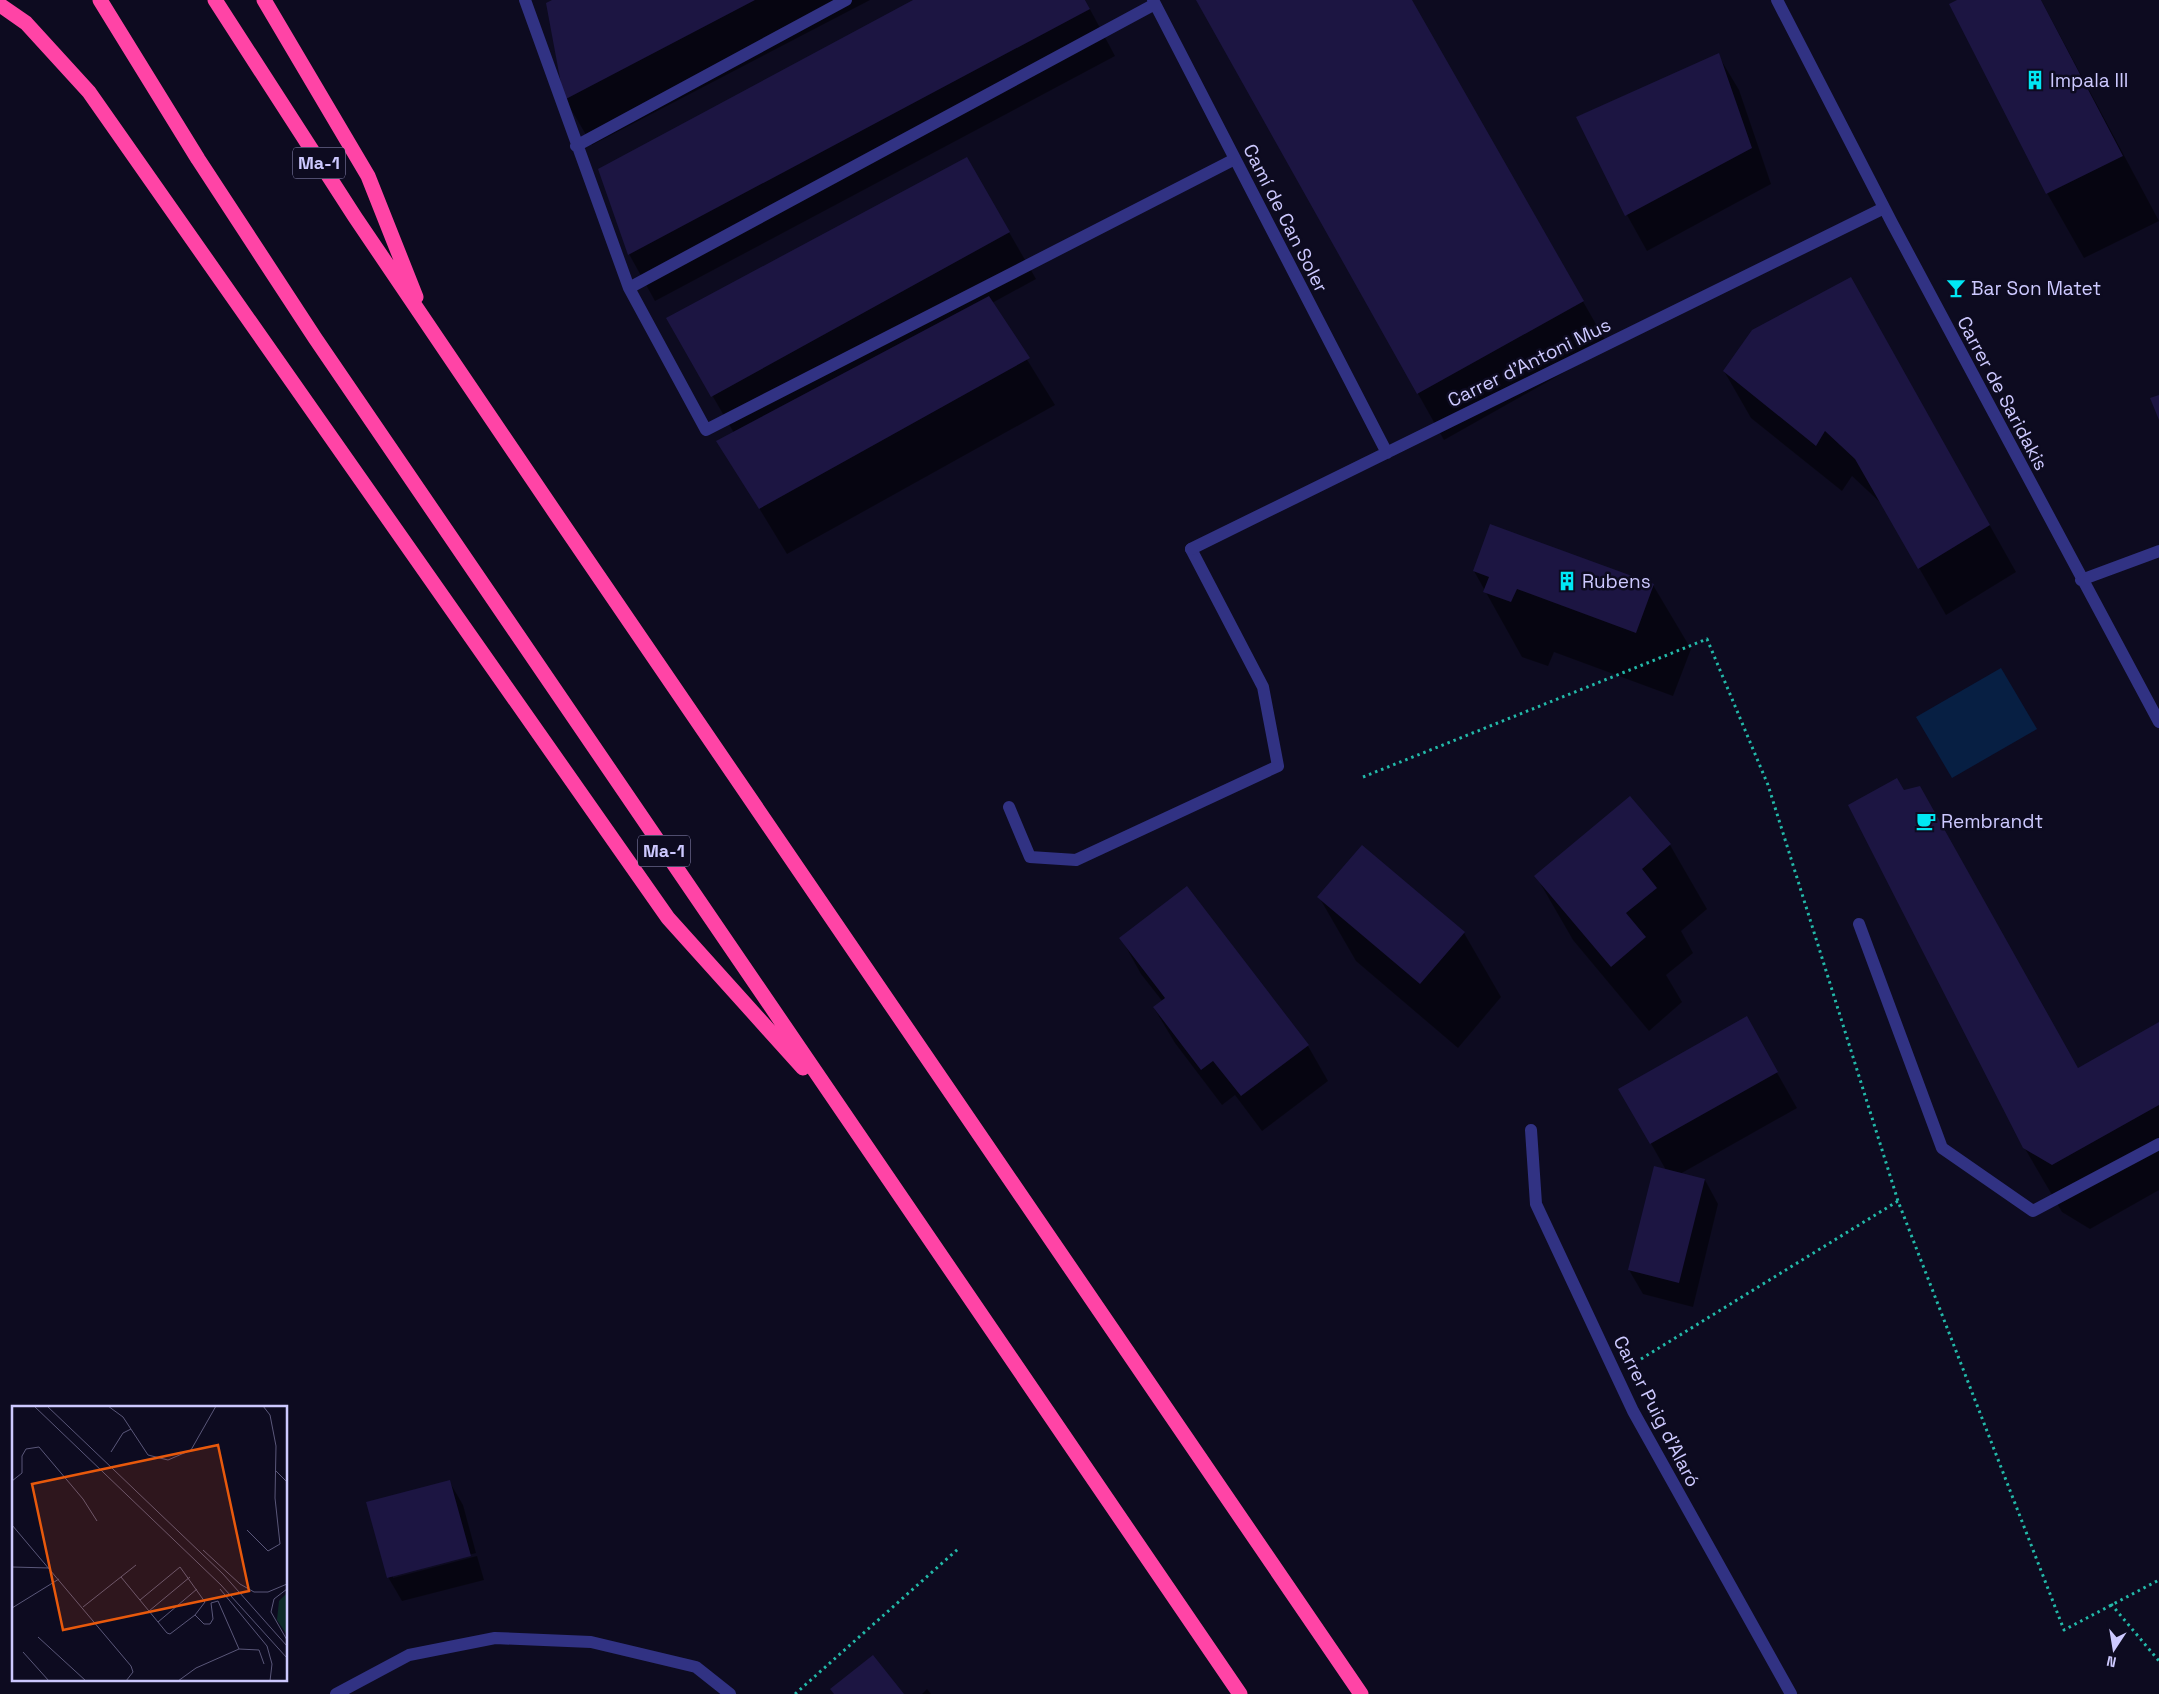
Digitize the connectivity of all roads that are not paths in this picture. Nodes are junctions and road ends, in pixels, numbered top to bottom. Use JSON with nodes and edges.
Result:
{"nodes":[{"id":1,"x":100,"y":0,"type":"edge"},
{"id":2,"x":215,"y":0,"type":"edge"},
{"id":3,"x":264,"y":0,"type":"edge"},
{"id":4,"x":525,"y":0,"type":"edge"},
{"id":5,"x":846,"y":0,"type":"edge"},
{"id":6,"x":1777,"y":0,"type":"edge"},
{"id":7,"x":1154,"y":2,"type":"edge"},
{"id":8,"x":0,"y":5,"type":"edge"},
{"id":9,"x":576,"y":146,"type":"junction"},
{"id":10,"x":1235,"y":159,"type":"junction"},
{"id":11,"x":1884,"y":208,"type":"junction"},
{"id":12,"x":629,"y":288,"type":"junction"},
{"id":13,"x":427,"y":324,"type":"junction"},
{"id":14,"x":1387,"y":453,"type":"junction"},
{"id":15,"x":2159,"y":551,"type":"edge"},
{"id":16,"x":2081,"y":580,"type":"junction"},
{"id":17,"x":2159,"y":722,"type":"edge"},
{"id":18,"x":1009,"y":807,"type":"dead end"},
{"id":19,"x":1859,"y":924,"type":"dead end"},
{"id":20,"x":844,"y":1114,"type":"junction"},
{"id":21,"x":1530,"y":1130,"type":"dead end"},
{"id":22,"x":2159,"y":1144,"type":"edge"},
{"id":23,"x":336,"y":1694,"type":"edge"},
{"id":24,"x":730,"y":1694,"type":"edge"},
{"id":25,"x":1240,"y":1694,"type":"edge"},
{"id":26,"x":1361,"y":1694,"type":"edge"},
{"id":27,"x":1791,"y":1694,"type":"edge"}],
"edges":[{"from":1,"to":20,"type":"highway","number":"Ma-1"},
{"from":2,"to":13,"type":"highway","number":"Ma-1"},
{"from":3,"to":13,"type":"highway"},
{"from":4,"to":9,"type":"street"},
{"from":5,"to":9,"type":"street"},
{"from":6,"to":11,"type":"street","name":"Carrer de Saridakis"},
{"from":7,"to":10,"type":"street","name":"Camí de Can Soler"},
{"from":7,"to":12,"type":"street"},
{"from":8,"to":20,"type":"highway"},
{"from":9,"to":12,"type":"street"},
{"from":10,"to":12,"type":"street"},
{"from":10,"to":14,"type":"street","name":"Camí de Can Soler"},
{"from":11,"to":14,"type":"street","name":"Carrer d'Antoni Mus"},
{"from":11,"to":16,"type":"street","name":"Carrer de Saridakis"},
{"from":13,"to":26,"type":"highway","number":"Ma-1"},
{"from":14,"to":18,"type":"street","name":"Carrer d'Antoni Mus"},
{"from":15,"to":16,"type":"street"},
{"from":16,"to":17,"type":"street","name":"Carrer de Saridakis"},
{"from":19,"to":22,"type":"street"},
{"from":20,"to":25,"type":"highway","number":"Ma-1"},
{"from":21,"to":27,"type":"street","name":"Carrer Puig d'Alaró"},
{"from":23,"to":24,"type":"street"}]}
